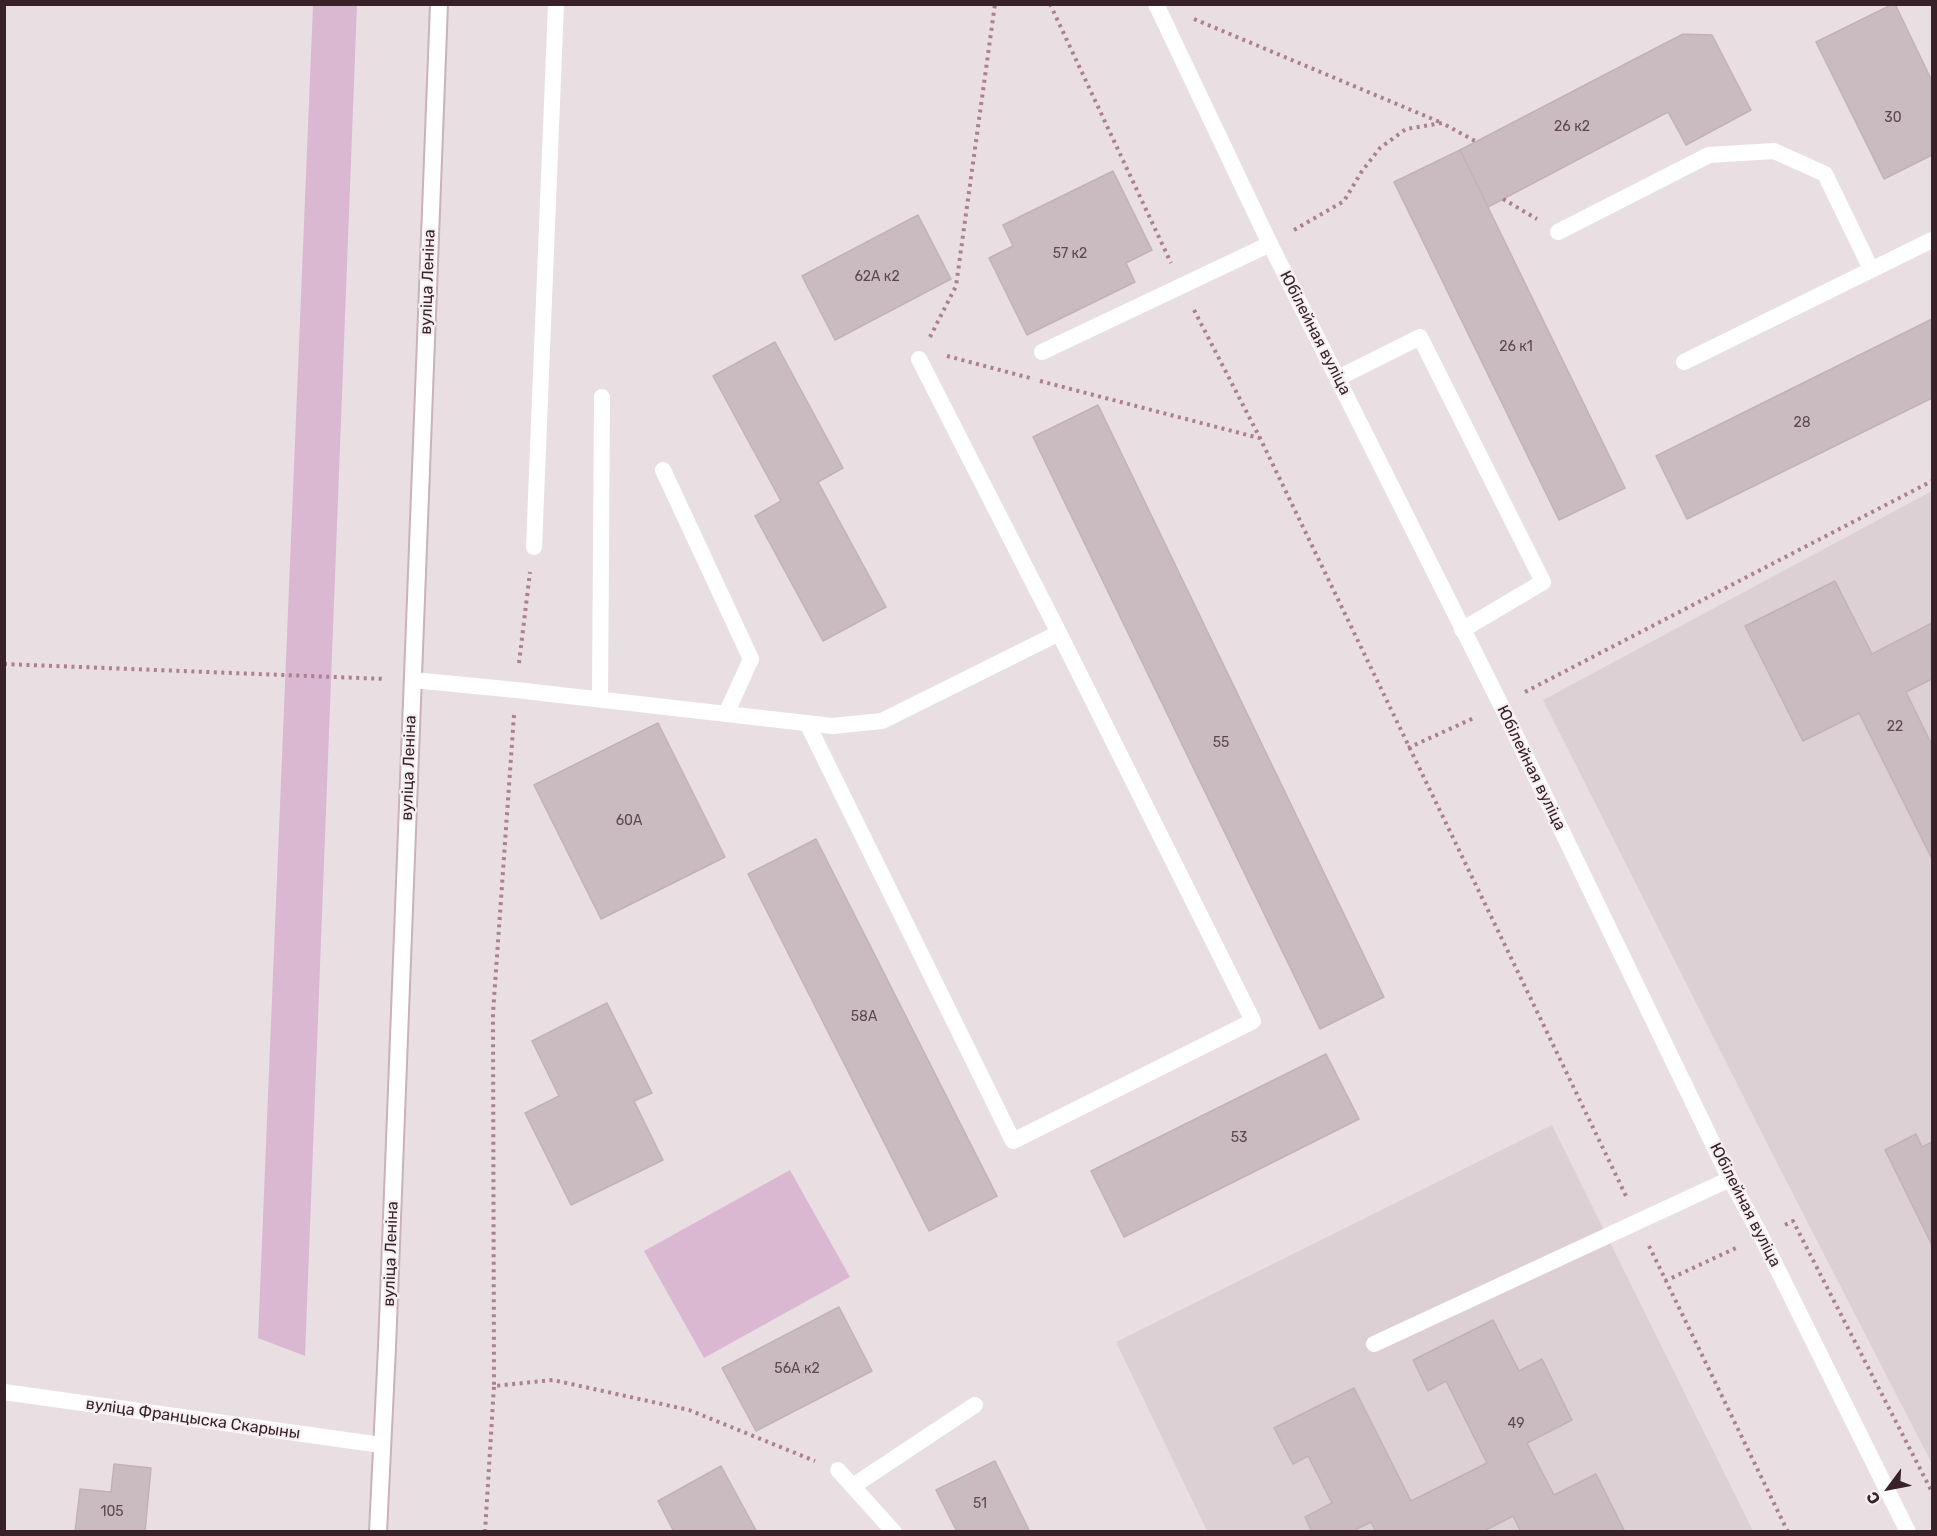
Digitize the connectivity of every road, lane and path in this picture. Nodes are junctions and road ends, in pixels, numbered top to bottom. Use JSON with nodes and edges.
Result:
{"nodes":[{"id":1,"x":439,"y":4,"type":"edge"},
{"id":2,"x":556,"y":4,"type":"edge"},
{"id":3,"x":995,"y":4,"type":"edge"},
{"id":4,"x":1050,"y":4,"type":"edge"},
{"id":5,"x":1156,"y":4,"type":"edge"},
{"id":6,"x":1191,"y":18,"type":"dead end"},
{"id":7,"x":1442,"y":123,"type":"junction"},
{"id":8,"x":1475,"y":141,"type":"dead end"},
{"id":9,"x":1503,"y":199,"type":"dead end"},
{"id":10,"x":1558,"y":232,"type":"joint"},
{"id":11,"x":1932,"y":240,"type":"edge"},
{"id":12,"x":1270,"y":244,"type":"junction"},
{"id":13,"x":1871,"y":269,"type":"junction"},
{"id":14,"x":1182,"y":285,"type":"junction"},
{"id":15,"x":1042,"y":352,"type":"dead end"},
{"id":16,"x":921,"y":355,"type":"junction"},
{"id":17,"x":1684,"y":363,"type":"dead end"},
{"id":18,"x":1338,"y":378,"type":"junction"},
{"id":19,"x":602,"y":397,"type":"dead end"},
{"id":20,"x":1260,"y":438,"type":"junction"},
{"id":21,"x":663,"y":470,"type":"dead end"},
{"id":22,"x":1932,"y":481,"type":"edge"},
{"id":23,"x":534,"y":547,"type":"joint"},
{"id":24,"x":1462,"y":630,"type":"junction"},
{"id":25,"x":1059,"y":633,"type":"junction"},
{"id":26,"x":4,"y":664,"type":"edge"},
{"id":27,"x":413,"y":680,"type":"junction"},
{"id":28,"x":516,"y":690,"type":"junction"},
{"id":29,"x":600,"y":699,"type":"junction"},
{"id":30,"x":1501,"y":705,"type":"junction"},
{"id":31,"x":726,"y":714,"type":"junction"},
{"id":32,"x":807,"y":723,"type":"junction"},
{"id":33,"x":1408,"y":748,"type":"junction"},
{"id":34,"x":1730,"y":1179,"type":"junction"},
{"id":35,"x":1639,"y":1223,"type":"junction"},
{"id":36,"x":1374,"y":1344,"type":"dead end"},
{"id":37,"x":494,"y":1386,"type":"junction"},
{"id":38,"x":4,"y":1392,"type":"edge"},
{"id":39,"x":975,"y":1405,"type":"dead end"},
{"id":40,"x":381,"y":1445,"type":"junction"},
{"id":41,"x":838,"y":1470,"type":"joint"},
{"id":42,"x":853,"y":1486,"type":"junction"},
{"id":43,"x":378,"y":1532,"type":"edge"},
{"id":44,"x":485,"y":1532,"type":"edge"},
{"id":45,"x":894,"y":1532,"type":"edge"},
{"id":46,"x":1788,"y":1532,"type":"edge"},
{"id":47,"x":1908,"y":1532,"type":"edge"}],
"edges":[{"from":1,"to":27,"type":"street","name":"вуліца Леніна"},
{"from":2,"to":23,"type":"street"},
{"from":3,"to":16,"type":"path"},
{"from":4,"to":14,"type":"path"},
{"from":5,"to":12,"type":"street","name":"Юбілейная вуліца"},
{"from":6,"to":7,"type":"path"},
{"from":7,"to":8,"type":"path"},
{"from":7,"to":12,"type":"path"},
{"from":9,"to":10,"type":"path"},
{"from":10,"to":13,"type":"street"},
{"from":11,"to":13,"type":"street"},
{"from":12,"to":14,"type":"street"},
{"from":12,"to":18,"type":"street","name":"Юбілейная вуліца"},
{"from":13,"to":17,"type":"street"},
{"from":14,"to":15,"type":"street"},
{"from":14,"to":20,"type":"path"},
{"from":16,"to":20,"type":"path"},
{"from":16,"to":25,"type":"street"},
{"from":18,"to":24,"type":"street","name":"Юбілейная вуліца"},
{"from":18,"to":24,"type":"street"},
{"from":19,"to":29,"type":"street"},
{"from":20,"to":33,"type":"path"},
{"from":21,"to":31,"type":"street"},
{"from":22,"to":30,"type":"path"},
{"from":23,"to":28,"type":"path"},
{"from":24,"to":30,"type":"street","name":"Юбілейная вуліца"},
{"from":25,"to":32,"type":"street"},
{"from":25,"to":32,"type":"street"},
{"from":26,"to":27,"type":"path"},
{"from":27,"to":28,"type":"street"},
{"from":27,"to":40,"type":"street","name":"вуліца Леніна"},
{"from":28,"to":29,"type":"street"},
{"from":28,"to":37,"type":"path"},
{"from":29,"to":31,"type":"street"},
{"from":30,"to":33,"type":"path"},
{"from":30,"to":34,"type":"street","name":"Юбілейная вуліца"},
{"from":31,"to":32,"type":"street"},
{"from":33,"to":35,"type":"path"},
{"from":34,"to":35,"type":"street"},
{"from":34,"to":47,"type":"street","name":"Юбілейная вуліца"},
{"from":35,"to":36,"type":"street"},
{"from":35,"to":46,"type":"path"},
{"from":37,"to":41,"type":"path"},
{"from":37,"to":44,"type":"path"},
{"from":38,"to":40,"type":"street","name":"вуліца Францыска Скарыны"},
{"from":39,"to":42,"type":"street"},
{"from":40,"to":43,"type":"street","name":"вуліца Леніна"},
{"from":41,"to":42,"type":"street"},
{"from":42,"to":45,"type":"street"}]}
